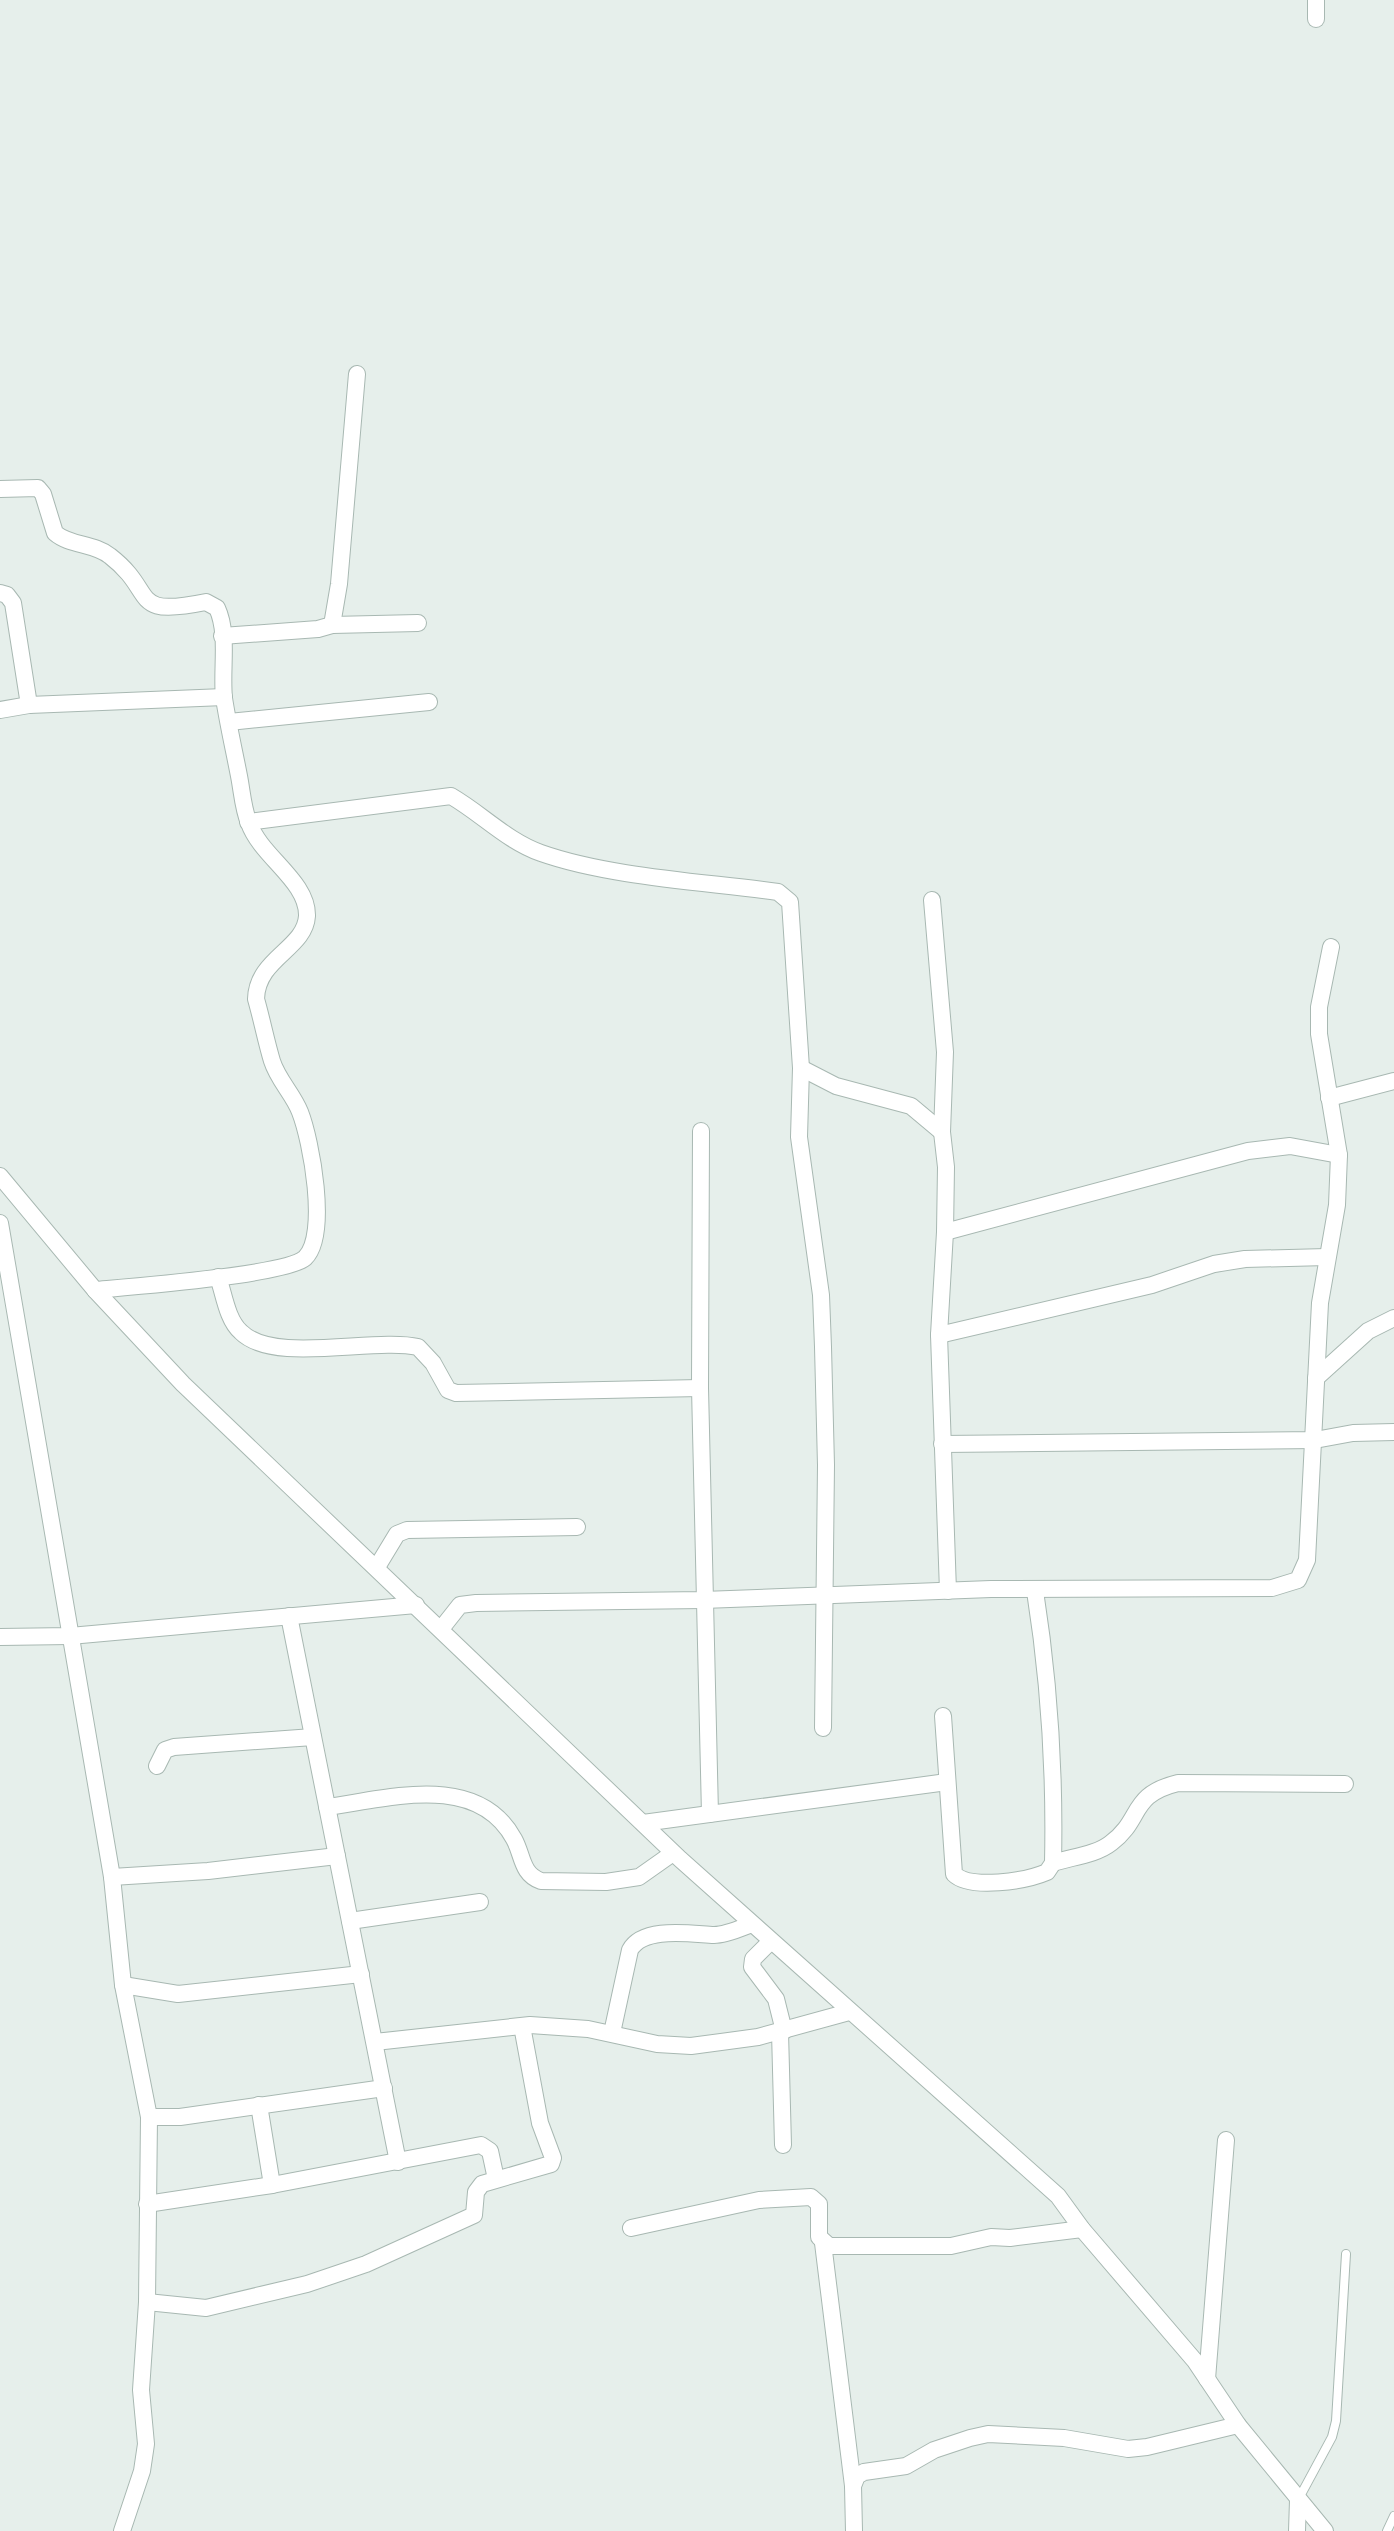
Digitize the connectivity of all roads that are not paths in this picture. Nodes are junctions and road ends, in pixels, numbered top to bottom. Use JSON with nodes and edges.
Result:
{"nodes":[{"id":1,"x":1316,"y":0,"type":"edge"},
{"id":2,"x":1316,"y":19,"type":"dead end"},
{"id":3,"x":357,"y":374,"type":"dead end"},
{"id":4,"x":0,"y":489,"type":"edge"},
{"id":5,"x":0,"y":593,"type":"edge"},
{"id":6,"x":418,"y":623,"type":"dead end"},
{"id":7,"x":332,"y":625,"type":"junction"},
{"id":8,"x":222,"y":636,"type":"junction"},
{"id":9,"x":224,"y":697,"type":"junction"},
{"id":10,"x":429,"y":702,"type":"dead end"},
{"id":11,"x":29,"y":705,"type":"junction"},
{"id":12,"x":0,"y":710,"type":"edge"},
{"id":13,"x":229,"y":722,"type":"junction"},
{"id":14,"x":248,"y":822,"type":"junction"},
{"id":15,"x":932,"y":900,"type":"dead end"},
{"id":16,"x":1331,"y":947,"type":"dead end"},
{"id":17,"x":802,"y":1068,"type":"junction"},
{"id":18,"x":1394,"y":1081,"type":"edge"},
{"id":19,"x":1329,"y":1098,"type":"junction"},
{"id":20,"x":701,"y":1131,"type":"dead end"},
{"id":21,"x":942,"y":1132,"type":"junction"},
{"id":22,"x":1339,"y":1155,"type":"junction"},
{"id":23,"x":0,"y":1177,"type":"edge"},
{"id":24,"x":0,"y":1223,"type":"edge"},
{"id":25,"x":945,"y":1232,"type":"junction"},
{"id":26,"x":1327,"y":1257,"type":"junction"},
{"id":27,"x":218,"y":1277,"type":"junction"},
{"id":28,"x":95,"y":1290,"type":"junction"},
{"id":29,"x":1394,"y":1318,"type":"edge"},
{"id":30,"x":939,"y":1335,"type":"junction"},
{"id":31,"x":1316,"y":1378,"type":"junction"},
{"id":32,"x":700,"y":1388,"type":"junction"},
{"id":33,"x":1394,"y":1433,"type":"edge"},
{"id":34,"x":1315,"y":1440,"type":"junction"},
{"id":35,"x":942,"y":1444,"type":"junction"},
{"id":36,"x":577,"y":1527,"type":"dead end"},
{"id":37,"x":377,"y":1567,"type":"junction"},
{"id":38,"x":948,"y":1591,"type":"junction"},
{"id":39,"x":1035,"y":1591,"type":"junction"},
{"id":40,"x":823,"y":1595,"type":"junction"},
{"id":41,"x":703,"y":1600,"type":"junction"},
{"id":42,"x":416,"y":1605,"type":"junction"},
{"id":43,"x":289,"y":1616,"type":"junction"},
{"id":44,"x":441,"y":1629,"type":"junction"},
{"id":45,"x":70,"y":1636,"type":"junction"},
{"id":46,"x":0,"y":1637,"type":"edge"},
{"id":47,"x":943,"y":1716,"type":"dead end"},
{"id":48,"x":823,"y":1728,"type":"dead end"},
{"id":49,"x":313,"y":1737,"type":"junction"},
{"id":50,"x":157,"y":1766,"type":"dead end"},
{"id":51,"x":947,"y":1782,"type":"junction"},
{"id":52,"x":1345,"y":1784,"type":"dead end"},
{"id":53,"x":327,"y":1807,"type":"junction"},
{"id":54,"x":710,"y":1814,"type":"junction"},
{"id":55,"x":643,"y":1824,"type":"junction"},
{"id":56,"x":673,"y":1853,"type":"junction"},
{"id":57,"x":337,"y":1856,"type":"junction"},
{"id":58,"x":1053,"y":1863,"type":"junction"},
{"id":59,"x":112,"y":1877,"type":"junction"},
{"id":60,"x":480,"y":1902,"type":"dead end"},
{"id":61,"x":350,"y":1921,"type":"junction"},
{"id":62,"x":752,"y":1924,"type":"junction"},
{"id":63,"x":771,"y":1941,"type":"junction"},
{"id":64,"x":361,"y":1974,"type":"junction"},
{"id":65,"x":123,"y":1985,"type":"junction"},
{"id":66,"x":849,"y":2011,"type":"junction"},
{"id":67,"x":522,"y":2026,"type":"junction"},
{"id":68,"x":782,"y":2031,"type":"junction"},
{"id":69,"x":612,"y":2033,"type":"junction"},
{"id":70,"x":374,"y":2042,"type":"junction"},
{"id":71,"x":384,"y":2088,"type":"junction"},
{"id":72,"x":259,"y":2105,"type":"junction"},
{"id":73,"x":149,"y":2117,"type":"junction"},
{"id":74,"x":1226,"y":2140,"type":"dead end"},
{"id":75,"x":783,"y":2145,"type":"dead end"},
{"id":76,"x":398,"y":2162,"type":"junction"},
{"id":77,"x":496,"y":2179,"type":"junction"},
{"id":78,"x":272,"y":2185,"type":"junction"},
{"id":79,"x":147,"y":2204,"type":"junction"},
{"id":80,"x":631,"y":2228,"type":"dead end"},
{"id":81,"x":1082,"y":2229,"type":"junction"},
{"id":82,"x":823,"y":2243,"type":"junction"},
{"id":83,"x":1346,"y":2254,"type":"dead end"},
{"id":84,"x":147,"y":2302,"type":"junction"},
{"id":85,"x":1207,"y":2379,"type":"junction"},
{"id":86,"x":1238,"y":2425,"type":"junction"},
{"id":87,"x":853,"y":2486,"type":"junction"},
{"id":88,"x":1298,"y":2500,"type":"junction"},
{"id":89,"x":1394,"y":2516,"type":"edge"},
{"id":90,"x":122,"y":2531,"type":"edge"},
{"id":91,"x":854,"y":2531,"type":"edge"},
{"id":92,"x":1297,"y":2531,"type":"edge"},
{"id":93,"x":1325,"y":2531,"type":"edge"},
{"id":94,"x":1387,"y":2531,"type":"edge"}],
"edges":[{"from":1,"to":2,"type":"street"},
{"from":3,"to":7,"type":"street"},
{"from":4,"to":8,"type":"street"},
{"from":5,"to":11,"type":"street"},
{"from":6,"to":7,"type":"street"},
{"from":7,"to":8,"type":"street"},
{"from":8,"to":9,"type":"street"},
{"from":9,"to":11,"type":"street"},
{"from":9,"to":13,"type":"street"},
{"from":10,"to":13,"type":"street"},
{"from":11,"to":12,"type":"street"},
{"from":13,"to":14,"type":"street"},
{"from":14,"to":17,"type":"street"},
{"from":14,"to":27,"type":"street"},
{"from":15,"to":21,"type":"street"},
{"from":16,"to":19,"type":"street"},
{"from":17,"to":21,"type":"street"},
{"from":17,"to":40,"type":"street"},
{"from":18,"to":19,"type":"street"},
{"from":19,"to":22,"type":"street"},
{"from":20,"to":32,"type":"street"},
{"from":21,"to":25,"type":"street"},
{"from":22,"to":25,"type":"street"},
{"from":22,"to":26,"type":"street"},
{"from":23,"to":28,"type":"street"},
{"from":24,"to":45,"type":"street"},
{"from":25,"to":30,"type":"street"},
{"from":26,"to":30,"type":"street"},
{"from":26,"to":31,"type":"street"},
{"from":27,"to":28,"type":"street"},
{"from":27,"to":32,"type":"street"},
{"from":28,"to":37,"type":"street"},
{"from":29,"to":31,"type":"street"},
{"from":30,"to":35,"type":"street"},
{"from":31,"to":34,"type":"street"},
{"from":32,"to":41,"type":"street"},
{"from":33,"to":34,"type":"street"},
{"from":34,"to":35,"type":"street"},
{"from":34,"to":39,"type":"street"},
{"from":35,"to":38,"type":"street"},
{"from":36,"to":37,"type":"street"},
{"from":37,"to":42,"type":"street"},
{"from":38,"to":39,"type":"street"},
{"from":38,"to":40,"type":"street"},
{"from":39,"to":58,"type":"street"},
{"from":40,"to":41,"type":"street"},
{"from":40,"to":48,"type":"street"},
{"from":41,"to":44,"type":"street"},
{"from":41,"to":54,"type":"street"},
{"from":42,"to":43,"type":"street"},
{"from":42,"to":44,"type":"street"},
{"from":43,"to":45,"type":"street"},
{"from":43,"to":49,"type":"street"},
{"from":44,"to":55,"type":"street"},
{"from":45,"to":46,"type":"street"},
{"from":45,"to":59,"type":"street"},
{"from":47,"to":51,"type":"street"},
{"from":49,"to":50,"type":"street"},
{"from":49,"to":53,"type":"street"},
{"from":51,"to":54,"type":"street"},
{"from":51,"to":58,"type":"street"},
{"from":52,"to":58,"type":"street"},
{"from":53,"to":56,"type":"street"},
{"from":53,"to":57,"type":"street"},
{"from":54,"to":55,"type":"street"},
{"from":55,"to":56,"type":"street"},
{"from":56,"to":62,"type":"street"},
{"from":57,"to":59,"type":"street"},
{"from":57,"to":61,"type":"street"},
{"from":59,"to":65,"type":"street"},
{"from":60,"to":61,"type":"street"},
{"from":61,"to":64,"type":"street"},
{"from":62,"to":63,"type":"street"},
{"from":62,"to":69,"type":"street"},
{"from":63,"to":66,"type":"street"},
{"from":63,"to":68,"type":"street"},
{"from":64,"to":65,"type":"street"},
{"from":64,"to":70,"type":"street"},
{"from":65,"to":73,"type":"street"},
{"from":66,"to":68,"type":"street"},
{"from":66,"to":81,"type":"street"},
{"from":67,"to":69,"type":"street"},
{"from":67,"to":70,"type":"street"},
{"from":67,"to":77,"type":"street"},
{"from":68,"to":69,"type":"street"},
{"from":68,"to":75,"type":"street"},
{"from":70,"to":71,"type":"street"},
{"from":71,"to":72,"type":"street"},
{"from":71,"to":76,"type":"street"},
{"from":72,"to":73,"type":"street"},
{"from":72,"to":78,"type":"street"},
{"from":73,"to":79,"type":"street"},
{"from":74,"to":85,"type":"street"},
{"from":76,"to":77,"type":"street"},
{"from":76,"to":78,"type":"street"},
{"from":77,"to":84,"type":"street"},
{"from":78,"to":79,"type":"street"},
{"from":79,"to":84,"type":"street"},
{"from":80,"to":82,"type":"street"},
{"from":81,"to":82,"type":"street"},
{"from":81,"to":85,"type":"street"},
{"from":82,"to":87,"type":"street"},
{"from":83,"to":88,"type":"lane"},
{"from":84,"to":90,"type":"street"},
{"from":85,"to":86,"type":"street"},
{"from":86,"to":87,"type":"street"},
{"from":86,"to":88,"type":"street"},
{"from":87,"to":91,"type":"street"},
{"from":88,"to":92,"type":"street"},
{"from":88,"to":93,"type":"street"},
{"from":89,"to":94,"type":"lane"}]}
